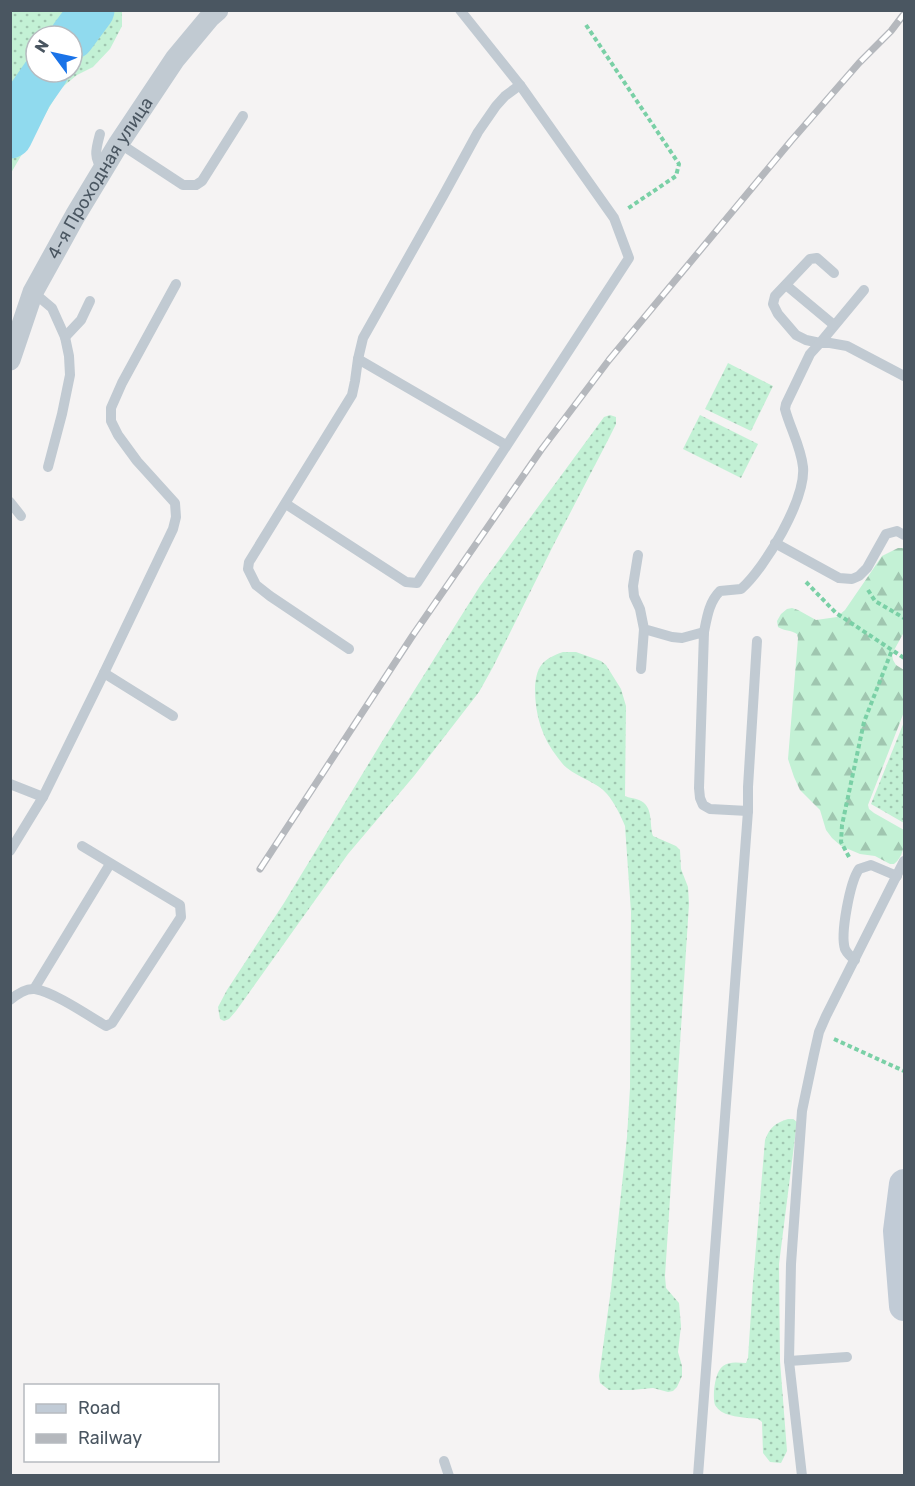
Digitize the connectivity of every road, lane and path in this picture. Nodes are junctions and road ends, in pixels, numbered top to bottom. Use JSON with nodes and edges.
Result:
{"nodes":[{"id":1,"x":460,"y":10,"type":"edge"},
{"id":2,"x":212,"y":13,"type":"edge"},
{"id":3,"x":586,"y":25,"type":"dead end"},
{"id":4,"x":520,"y":85,"type":"junction"},
{"id":5,"x":243,"y":116,"type":"dead end"},
{"id":6,"x":100,"y":134,"type":"dead end"},
{"id":7,"x":119,"y":143,"type":"junction"},
{"id":8,"x":103,"y":171,"type":"junction"},
{"id":9,"x":614,"y":218,"type":"junction"},
{"id":10,"x":834,"y":273,"type":"dead end"},
{"id":11,"x":176,"y":284,"type":"dead end"},
{"id":12,"x":786,"y":285,"type":"junction"},
{"id":13,"x":864,"y":290,"type":"dead end"},
{"id":14,"x":33,"y":292,"type":"junction"},
{"id":15,"x":90,"y":301,"type":"dead end"},
{"id":16,"x":834,"y":325,"type":"junction"},
{"id":17,"x":65,"y":338,"type":"junction"},
{"id":18,"x":820,"y":343,"type":"junction"},
{"id":19,"x":358,"y":359,"type":"junction"},
{"id":20,"x":10,"y":360,"type":"edge"},
{"id":21,"x":904,"y":376,"type":"edge"},
{"id":22,"x":507,"y":445,"type":"junction"},
{"id":23,"x":48,"y":467,"type":"dead end"},
{"id":24,"x":10,"y":502,"type":"edge"},
{"id":25,"x":286,"y":504,"type":"junction"},
{"id":26,"x":21,"y":516,"type":"dead end"},
{"id":27,"x":904,"y":535,"type":"edge"},
{"id":28,"x":775,"y":543,"type":"junction"},
{"id":29,"x":638,"y":555,"type":"dead end"},
{"id":30,"x":802,"y":578,"type":"dead end"},
{"id":31,"x":875,"y":601,"type":"dead end"},
{"id":32,"x":904,"y":618,"type":"edge"},
{"id":33,"x":644,"y":629,"type":"junction"},
{"id":34,"x":704,"y":632,"type":"junction"},
{"id":35,"x":757,"y":641,"type":"dead end"},
{"id":36,"x":349,"y":649,"type":"dead end"},
{"id":37,"x":892,"y":650,"type":"junction"},
{"id":38,"x":904,"y":656,"type":"edge"},
{"id":39,"x":641,"y":669,"type":"dead end"},
{"id":40,"x":104,"y":673,"type":"junction"},
{"id":41,"x":173,"y":716,"type":"dead end"},
{"id":42,"x":10,"y":784,"type":"edge"},
{"id":43,"x":43,"y":796,"type":"junction"},
{"id":44,"x":748,"y":811,"type":"junction"},
{"id":45,"x":82,"y":846,"type":"dead end"},
{"id":46,"x":10,"y":851,"type":"edge"},
{"id":47,"x":904,"y":861,"type":"edge"},
{"id":48,"x":110,"y":864,"type":"junction"},
{"id":49,"x":859,"y":869,"type":"junction"},
{"id":50,"x":897,"y":876,"type":"junction"},
{"id":51,"x":855,"y":960,"type":"junction"},
{"id":52,"x":34,"y":989,"type":"junction"},
{"id":53,"x":10,"y":1000,"type":"edge"},
{"id":54,"x":819,"y":1032,"type":"junction"},
{"id":55,"x":904,"y":1071,"type":"edge"},
{"id":56,"x":904,"y":1184,"type":"edge"},
{"id":57,"x":904,"y":1306,"type":"edge"},
{"id":58,"x":848,"y":1358,"type":"dead end"},
{"id":59,"x":789,"y":1362,"type":"junction"},
{"id":60,"x":444,"y":1461,"type":"dead end"},
{"id":61,"x":449,"y":1476,"type":"edge"},
{"id":62,"x":698,"y":1476,"type":"edge"},
{"id":63,"x":802,"y":1476,"type":"edge"}],
"edges":[{"from":1,"to":4,"type":"lane"},
{"from":2,"to":7,"type":"street","name":"4-я Проходная улица"},
{"from":3,"to":9,"type":"path"},
{"from":4,"to":9,"type":"lane"},
{"from":4,"to":19,"type":"lane"},
{"from":5,"to":7,"type":"lane"},
{"from":6,"to":8,"type":"lane"},
{"from":7,"to":8,"type":"street","name":"4-я Проходная улица"},
{"from":8,"to":14,"type":"street","name":"4-я Проходная улица"},
{"from":9,"to":22,"type":"lane"},
{"from":10,"to":12,"type":"lane"},
{"from":11,"to":40,"type":"lane"},
{"from":12,"to":16,"type":"lane"},
{"from":12,"to":18,"type":"lane"},
{"from":13,"to":16,"type":"lane"},
{"from":14,"to":17,"type":"lane"},
{"from":14,"to":20,"type":"street","name":"4-я Проходная улица"},
{"from":15,"to":17,"type":"lane"},
{"from":16,"to":18,"type":"lane"},
{"from":17,"to":23,"type":"lane"},
{"from":18,"to":21,"type":"lane"},
{"from":18,"to":28,"type":"lane"},
{"from":19,"to":22,"type":"lane"},
{"from":19,"to":25,"type":"lane"},
{"from":22,"to":25,"type":"lane"},
{"from":24,"to":26,"type":"lane"},
{"from":25,"to":36,"type":"lane"},
{"from":27,"to":28,"type":"lane"},
{"from":28,"to":34,"type":"lane"},
{"from":29,"to":33,"type":"lane"},
{"from":30,"to":37,"type":"path"},
{"from":31,"to":32,"type":"path"},
{"from":33,"to":34,"type":"lane"},
{"from":33,"to":39,"type":"lane"},
{"from":34,"to":44,"type":"lane"},
{"from":35,"to":44,"type":"lane"},
{"from":37,"to":38,"type":"path"},
{"from":37,"to":49,"type":"path"},
{"from":40,"to":41,"type":"lane"},
{"from":40,"to":43,"type":"lane"},
{"from":42,"to":43,"type":"lane"},
{"from":43,"to":46,"type":"lane"},
{"from":44,"to":62,"type":"lane"},
{"from":45,"to":48,"type":"lane"},
{"from":47,"to":50,"type":"lane"},
{"from":48,"to":52,"type":"lane"},
{"from":48,"to":52,"type":"lane"},
{"from":49,"to":50,"type":"lane"},
{"from":49,"to":51,"type":"lane"},
{"from":50,"to":51,"type":"lane"},
{"from":51,"to":54,"type":"lane"},
{"from":52,"to":53,"type":"lane"},
{"from":54,"to":55,"type":"path"},
{"from":54,"to":59,"type":"lane"},
{"from":56,"to":57,"type":"main road"},
{"from":58,"to":59,"type":"lane"},
{"from":59,"to":63,"type":"lane"},
{"from":60,"to":61,"type":"lane"}]}
